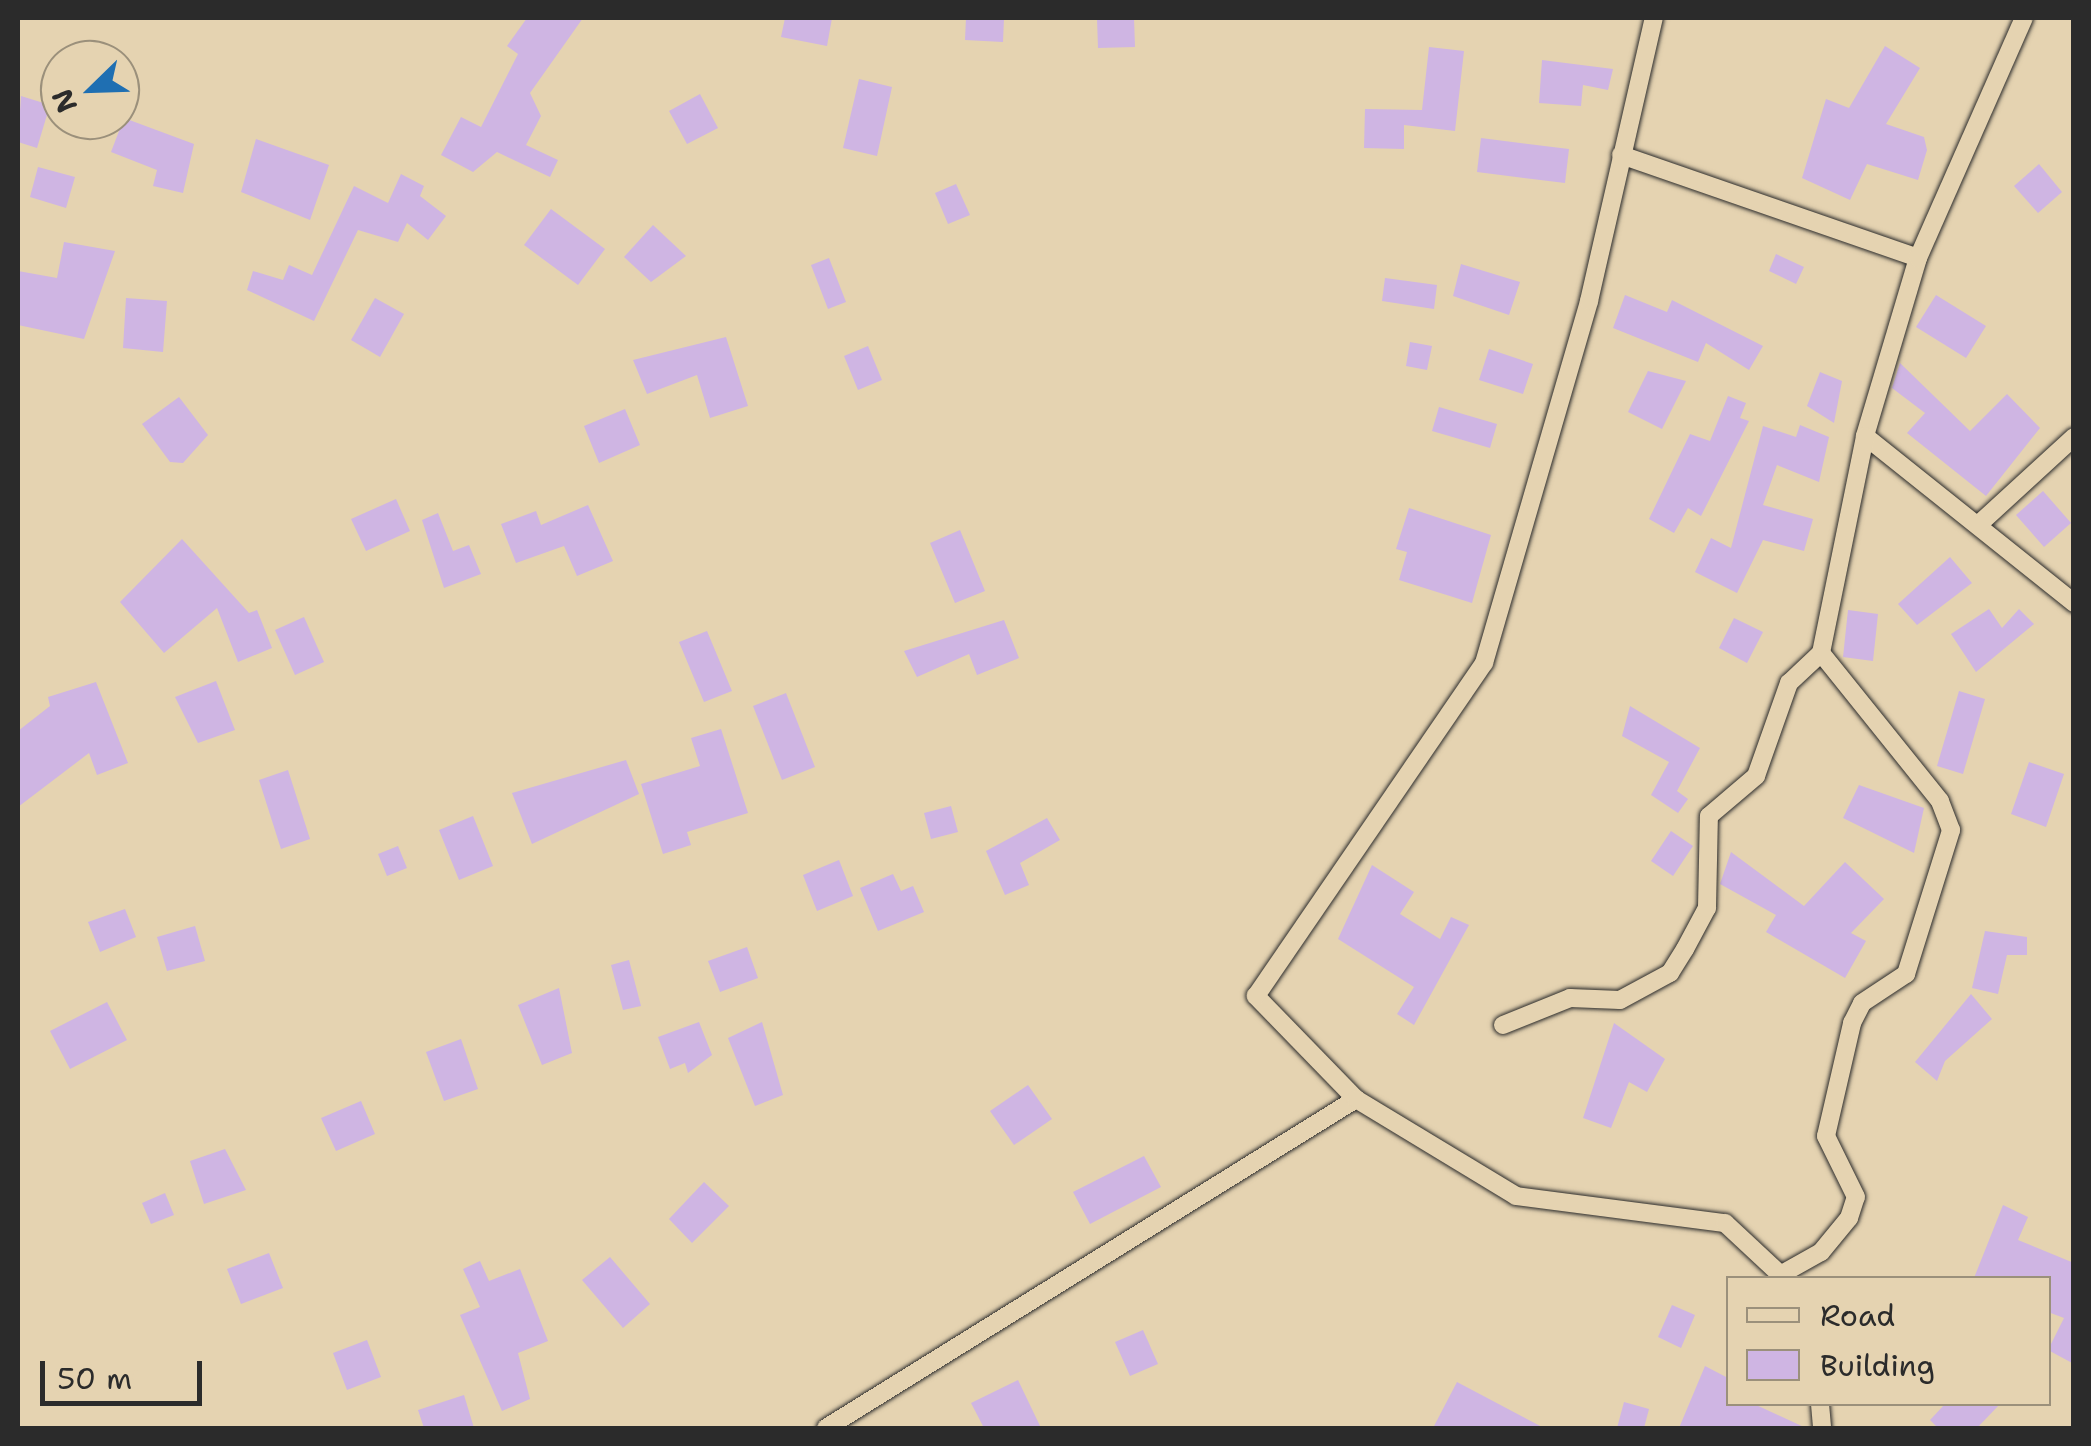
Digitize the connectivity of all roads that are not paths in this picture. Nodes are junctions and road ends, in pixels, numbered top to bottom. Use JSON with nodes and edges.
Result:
{"nodes":[{"id":1,"x":1654,"y":18,"type":"edge"},
{"id":2,"x":2024,"y":18,"type":"edge"},
{"id":3,"x":1621,"y":155,"type":"junction"},
{"id":4,"x":1918,"y":258,"type":"junction"},
{"id":5,"x":1864,"y":436,"type":"junction"},
{"id":6,"x":2074,"y":437,"type":"edge"},
{"id":7,"x":1978,"y":525,"type":"junction"},
{"id":8,"x":2074,"y":604,"type":"edge"},
{"id":9,"x":1821,"y":653,"type":"junction"},
{"id":10,"x":1504,"y":1025,"type":"dead end"},
{"id":11,"x":1356,"y":1099,"type":"junction"},
{"id":12,"x":1781,"y":1276,"type":"edge"},
{"id":13,"x":1784,"y":1276,"type":"edge"},
{"id":14,"x":826,"y":1428,"type":"edge"}],
"edges":[{"from":1,"to":3,"type":"street"},
{"from":2,"to":4,"type":"street"},
{"from":3,"to":4,"type":"street"},
{"from":3,"to":11,"type":"street"},
{"from":4,"to":5,"type":"street"},
{"from":5,"to":7,"type":"street"},
{"from":5,"to":9,"type":"street"},
{"from":6,"to":7,"type":"street"},
{"from":7,"to":8,"type":"street"},
{"from":9,"to":10,"type":"street"},
{"from":9,"to":13,"type":"street"},
{"from":11,"to":12,"type":"street"},
{"from":11,"to":14,"type":"street"}]}
